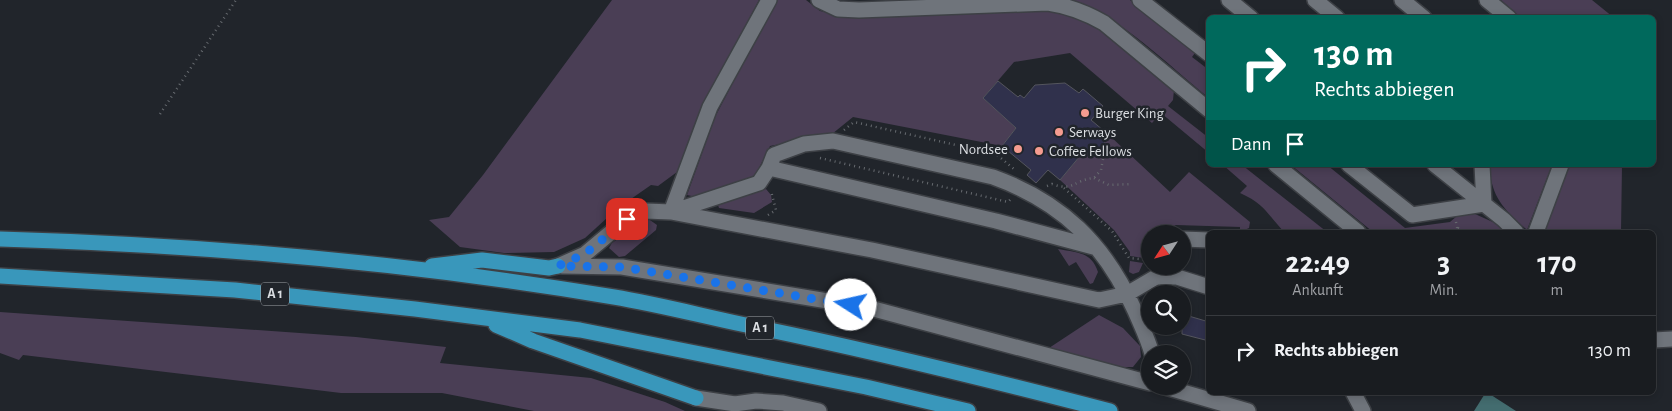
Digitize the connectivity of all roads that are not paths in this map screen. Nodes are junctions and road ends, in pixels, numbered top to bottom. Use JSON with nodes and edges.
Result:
{"nodes":[{"id":1,"x":768,"y":0,"type":"edge"},
{"id":2,"x":819,"y":0,"type":"edge"},
{"id":3,"x":1140,"y":0,"type":"edge"},
{"id":4,"x":1229,"y":0,"type":"edge"},
{"id":5,"x":1315,"y":0,"type":"edge"},
{"id":6,"x":1402,"y":0,"type":"edge"},
{"id":7,"x":1487,"y":0,"type":"edge"},
{"id":8,"x":1246,"y":15,"type":"edge"},
{"id":9,"x":1334,"y":15,"type":"edge"},
{"id":10,"x":1420,"y":15,"type":"edge"},
{"id":11,"x":1505,"y":15,"type":"edge"},
{"id":12,"x":1206,"y":52,"type":"edge"},
{"id":13,"x":1206,"y":108,"type":"edge"},
{"id":14,"x":1278,"y":167,"type":"edge"},
{"id":15,"x":1352,"y":167,"type":"edge"},
{"id":16,"x":1438,"y":167,"type":"edge"},
{"id":17,"x":1482,"y":167,"type":"edge"},
{"id":18,"x":1560,"y":167,"type":"edge"},
{"id":19,"x":766,"y":172,"type":"junction"},
{"id":20,"x":1484,"y":204,"type":"junction"},
{"id":21,"x":671,"y":212,"type":"junction"},
{"id":22,"x":1356,"y":230,"type":"edge"},
{"id":23,"x":1514,"y":230,"type":"edge"},
{"id":24,"x":1537,"y":230,"type":"edge"},
{"id":25,"x":0,"y":239,"type":"edge"},
{"id":26,"x":1191,"y":239,"type":"edge"},
{"id":27,"x":1206,"y":240,"type":"edge"},
{"id":28,"x":1099,"y":248,"type":"junction"},
{"id":29,"x":558,"y":266,"type":"junction"},
{"id":30,"x":406,"y":269,"type":"junction"},
{"id":31,"x":1152,"y":275,"type":"edge"},
{"id":32,"x":1170,"y":275,"type":"edge"},
{"id":33,"x":0,"y":276,"type":"edge"},
{"id":34,"x":1206,"y":286,"type":"edge"},
{"id":35,"x":1127,"y":294,"type":"junction"},
{"id":36,"x":481,"y":318,"type":"junction"},
{"id":37,"x":1672,"y":339,"type":"edge"},
{"id":38,"x":1656,"y":340,"type":"edge"},
{"id":39,"x":1148,"y":345,"type":"edge"},
{"id":40,"x":1141,"y":381,"type":"edge"},
{"id":41,"x":1191,"y":394,"type":"edge"},
{"id":42,"x":1355,"y":395,"type":"edge"},
{"id":43,"x":696,"y":398,"type":"junction"},
{"id":44,"x":712,"y":411,"type":"edge"},
{"id":45,"x":819,"y":411,"type":"edge"},
{"id":46,"x":968,"y":411,"type":"edge"},
{"id":47,"x":1110,"y":411,"type":"edge"},
{"id":48,"x":1248,"y":411,"type":"edge"},
{"id":49,"x":1363,"y":411,"type":"edge"}],
"edges":[{"from":1,"to":21,"type":"street"},
{"from":2,"to":13,"type":"street"},
{"from":3,"to":12,"type":"street"},
{"from":4,"to":8,"type":"street"},
{"from":5,"to":9,"type":"street"},
{"from":6,"to":10,"type":"street"},
{"from":7,"to":11,"type":"street"},
{"from":14,"to":22,"type":"street"},
{"from":15,"to":20,"type":"street"},
{"from":16,"to":20,"type":"street"},
{"from":17,"to":20,"type":"street"},
{"from":18,"to":24,"type":"street"},
{"from":19,"to":21,"type":"street"},
{"from":19,"to":28,"type":"street"},
{"from":19,"to":28,"type":"street"},
{"from":20,"to":23,"type":"street"},
{"from":21,"to":29,"type":"street"},
{"from":21,"to":35,"type":"street"},
{"from":25,"to":30,"type":"highway","number":"A 1"},
{"from":26,"to":27,"type":"street"},
{"from":28,"to":35,"type":"street"},
{"from":29,"to":30,"type":"highway"},
{"from":29,"to":40,"type":"street"},
{"from":30,"to":47,"type":"highway","number":"A 1"},
{"from":31,"to":35,"type":"street"},
{"from":32,"to":34,"type":"street"},
{"from":33,"to":36,"type":"highway","number":"A 1"},
{"from":35,"to":39,"type":"street"},
{"from":36,"to":43,"type":"highway"},
{"from":36,"to":46,"type":"highway","number":"A 1"},
{"from":37,"to":38,"type":"street"},
{"from":41,"to":48,"type":"street"},
{"from":42,"to":49,"type":"street"},
{"from":43,"to":44,"type":"street"},
{"from":43,"to":45,"type":"street"}]}
